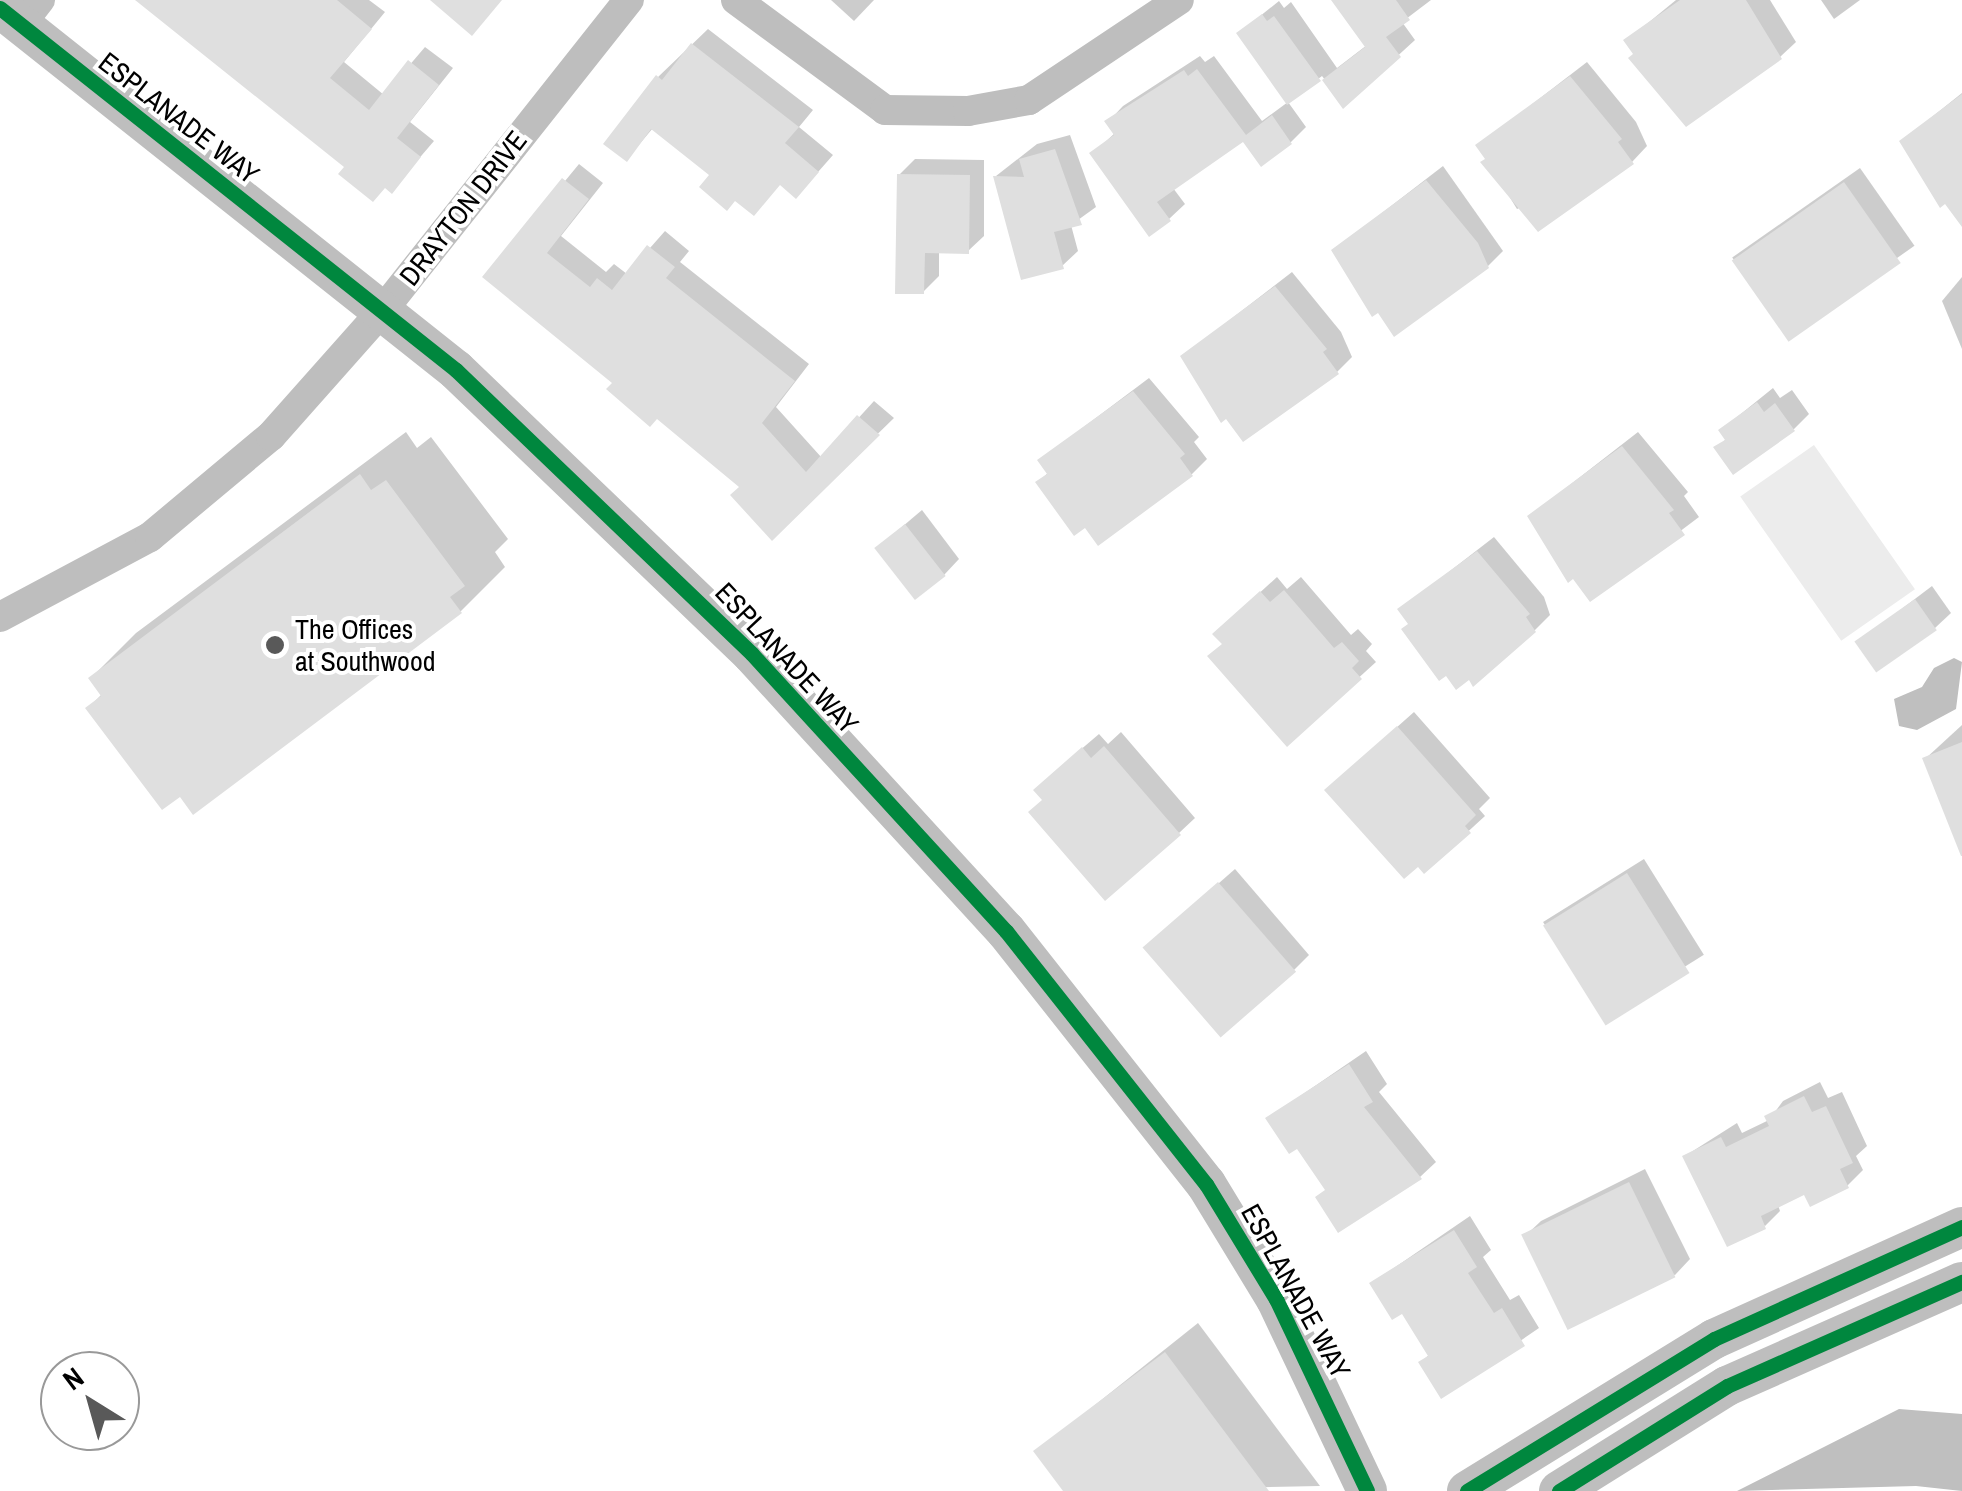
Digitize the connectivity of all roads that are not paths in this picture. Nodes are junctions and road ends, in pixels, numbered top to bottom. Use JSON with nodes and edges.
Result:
{"nodes":[{"id":1,"x":629,"y":0,"type":"edge"},
{"id":2,"x":736,"y":0,"type":"edge"},
{"id":3,"x":1179,"y":0,"type":"edge"},
{"id":4,"x":20,"y":11,"type":"edge"},
{"id":5,"x":383,"y":310,"type":"junction"},
{"id":6,"x":0,"y":617,"type":"edge"},
{"id":7,"x":1962,"y":1227,"type":"edge"},
{"id":8,"x":1962,"y":1282,"type":"edge"},
{"id":9,"x":1366,"y":1491,"type":"edge"},
{"id":10,"x":1467,"y":1491,"type":"edge"},
{"id":11,"x":1559,"y":1491,"type":"edge"}],
"edges":[{"from":1,"to":5,"type":"street","name":"DRAYTON DRIVE"},
{"from":2,"to":3,"type":"street"},
{"from":4,"to":5,"type":"street","name":"ESPLANADE WAY"},
{"from":5,"to":6,"type":"street","name":"DRAYTON DRIVE"},
{"from":5,"to":9,"type":"street","name":"ESPLANADE WAY"},
{"from":7,"to":10,"type":"street"},
{"from":8,"to":11,"type":"street"}]}
